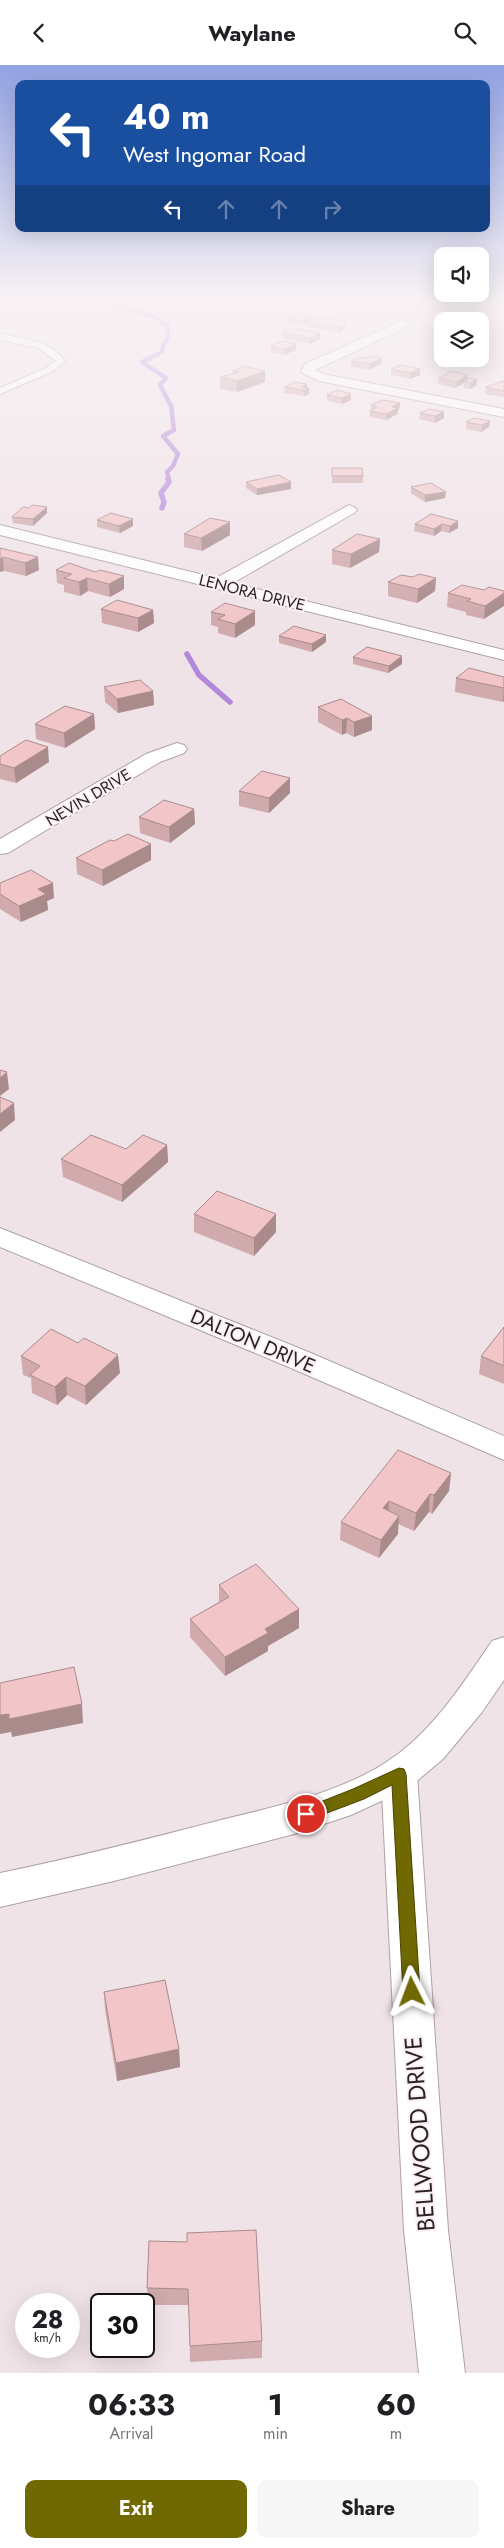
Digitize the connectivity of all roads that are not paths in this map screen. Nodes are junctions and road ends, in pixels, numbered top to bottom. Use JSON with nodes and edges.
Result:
{"nodes":[{"id":1,"x":467,"y":406,"type":"edge"},
{"id":2,"x":504,"y":413,"type":"edge"},
{"id":3,"x":350,"y":510,"type":"dead end"},
{"id":4,"x":0,"y":530,"type":"edge"},
{"id":5,"x":220,"y":583,"type":"junction"},
{"id":6,"x":504,"y":655,"type":"edge"},
{"id":7,"x":176,"y":749,"type":"dead end"},
{"id":8,"x":0,"y":848,"type":"edge"},
{"id":9,"x":0,"y":1237,"type":"edge"},
{"id":10,"x":504,"y":1449,"type":"edge"},
{"id":11,"x":504,"y":1651,"type":"edge"},
{"id":12,"x":399,"y":1774,"type":"junction"},
{"id":13,"x":0,"y":1890,"type":"edge"},
{"id":14,"x":442,"y":2373,"type":"edge"}],
"edges":[{"from":1,"to":2,"type":"street"},
{"from":3,"to":5,"type":"street"},
{"from":4,"to":5,"type":"street","name":"LENORA DRIVE"},
{"from":5,"to":6,"type":"street","name":"LENORA DRIVE"},
{"from":7,"to":8,"type":"street","name":"NEVIN DRIVE"},
{"from":9,"to":10,"type":"street","name":"DALTON DRIVE"},
{"from":11,"to":12,"type":"street"},
{"from":12,"to":13,"type":"street"},
{"from":12,"to":14,"type":"street","name":"BELLWOOD DRIVE"}]}
